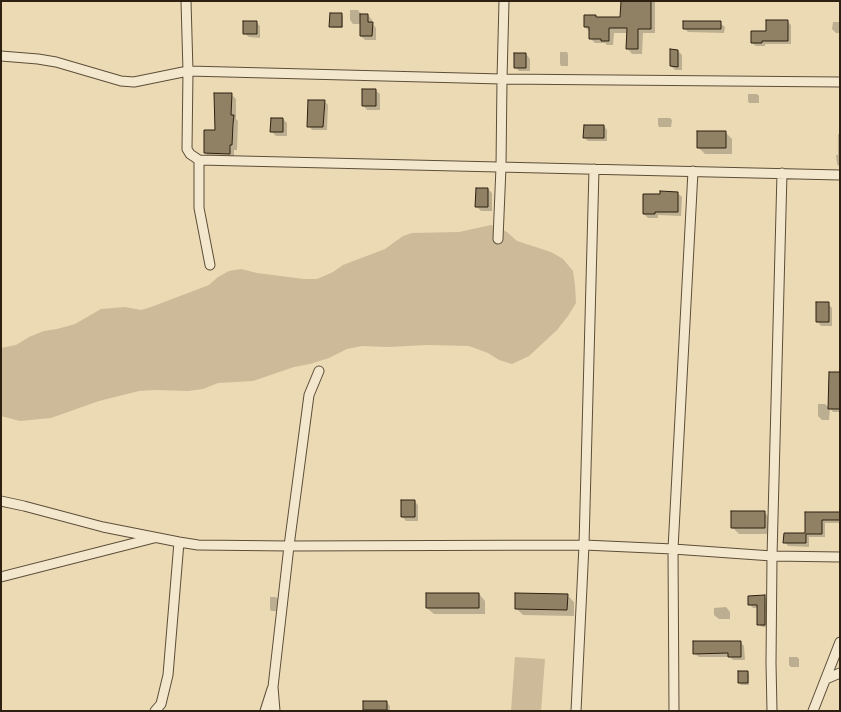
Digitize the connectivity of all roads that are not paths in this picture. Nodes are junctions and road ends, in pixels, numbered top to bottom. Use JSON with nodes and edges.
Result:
{"nodes":[{"id":1,"x":186,"y":1,"type":"edge"},
{"id":2,"x":504,"y":1,"type":"edge"},
{"id":3,"x":1,"y":56,"type":"edge"},
{"id":4,"x":188,"y":71,"type":"junction"},
{"id":5,"x":502,"y":79,"type":"junction"},
{"id":6,"x":840,"y":82,"type":"edge"},
{"id":7,"x":199,"y":160,"type":"junction"},
{"id":8,"x":501,"y":167,"type":"junction"},
{"id":9,"x":594,"y":169,"type":"junction"},
{"id":10,"x":693,"y":171,"type":"junction"},
{"id":11,"x":782,"y":173,"type":"junction"},
{"id":12,"x":840,"y":175,"type":"edge"},
{"id":13,"x":498,"y":239,"type":"dead end"},
{"id":14,"x":210,"y":265,"type":"dead end"},
{"id":15,"x":319,"y":371,"type":"dead end"},
{"id":16,"x":1,"y":502,"type":"edge"},
{"id":17,"x":155,"y":538,"type":"junction"},
{"id":18,"x":179,"y":542,"type":"junction"},
{"id":19,"x":584,"y":545,"type":"junction"},
{"id":20,"x":289,"y":546,"type":"junction"},
{"id":21,"x":673,"y":549,"type":"junction"},
{"id":22,"x":772,"y":556,"type":"junction"},
{"id":23,"x":840,"y":558,"type":"edge"},
{"id":24,"x":1,"y":577,"type":"edge"},
{"id":25,"x":840,"y":642,"type":"edge"},
{"id":26,"x":840,"y":673,"type":"edge"},
{"id":27,"x":826,"y":679,"type":"junction"},
{"id":28,"x":273,"y":687,"type":"junction"},
{"id":29,"x":156,"y":711,"type":"edge"},
{"id":30,"x":264,"y":711,"type":"edge"},
{"id":31,"x":275,"y":711,"type":"edge"},
{"id":32,"x":576,"y":711,"type":"edge"},
{"id":33,"x":674,"y":711,"type":"edge"},
{"id":34,"x":772,"y":711,"type":"edge"},
{"id":35,"x":813,"y":711,"type":"edge"}],
"edges":[{"from":1,"to":4,"type":"street"},
{"from":2,"to":5,"type":"street"},
{"from":3,"to":4,"type":"street"},
{"from":4,"to":5,"type":"street"},
{"from":4,"to":7,"type":"street"},
{"from":5,"to":6,"type":"street"},
{"from":5,"to":8,"type":"street"},
{"from":7,"to":8,"type":"street"},
{"from":7,"to":14,"type":"street"},
{"from":8,"to":9,"type":"street"},
{"from":8,"to":13,"type":"street"},
{"from":9,"to":10,"type":"street"},
{"from":9,"to":19,"type":"street"},
{"from":10,"to":11,"type":"street"},
{"from":10,"to":21,"type":"street"},
{"from":11,"to":12,"type":"street"},
{"from":11,"to":22,"type":"street"},
{"from":15,"to":20,"type":"street"},
{"from":16,"to":17,"type":"street"},
{"from":17,"to":18,"type":"street"},
{"from":17,"to":24,"type":"street"},
{"from":18,"to":20,"type":"street"},
{"from":18,"to":29,"type":"street"},
{"from":19,"to":20,"type":"street"},
{"from":19,"to":21,"type":"street"},
{"from":19,"to":32,"type":"street"},
{"from":20,"to":28,"type":"street"},
{"from":21,"to":22,"type":"street"},
{"from":21,"to":33,"type":"street"},
{"from":22,"to":23,"type":"street"},
{"from":22,"to":34,"type":"street"},
{"from":25,"to":27,"type":"street"},
{"from":26,"to":27,"type":"street"},
{"from":27,"to":35,"type":"street"},
{"from":28,"to":30,"type":"street"},
{"from":28,"to":31,"type":"street"}]}
